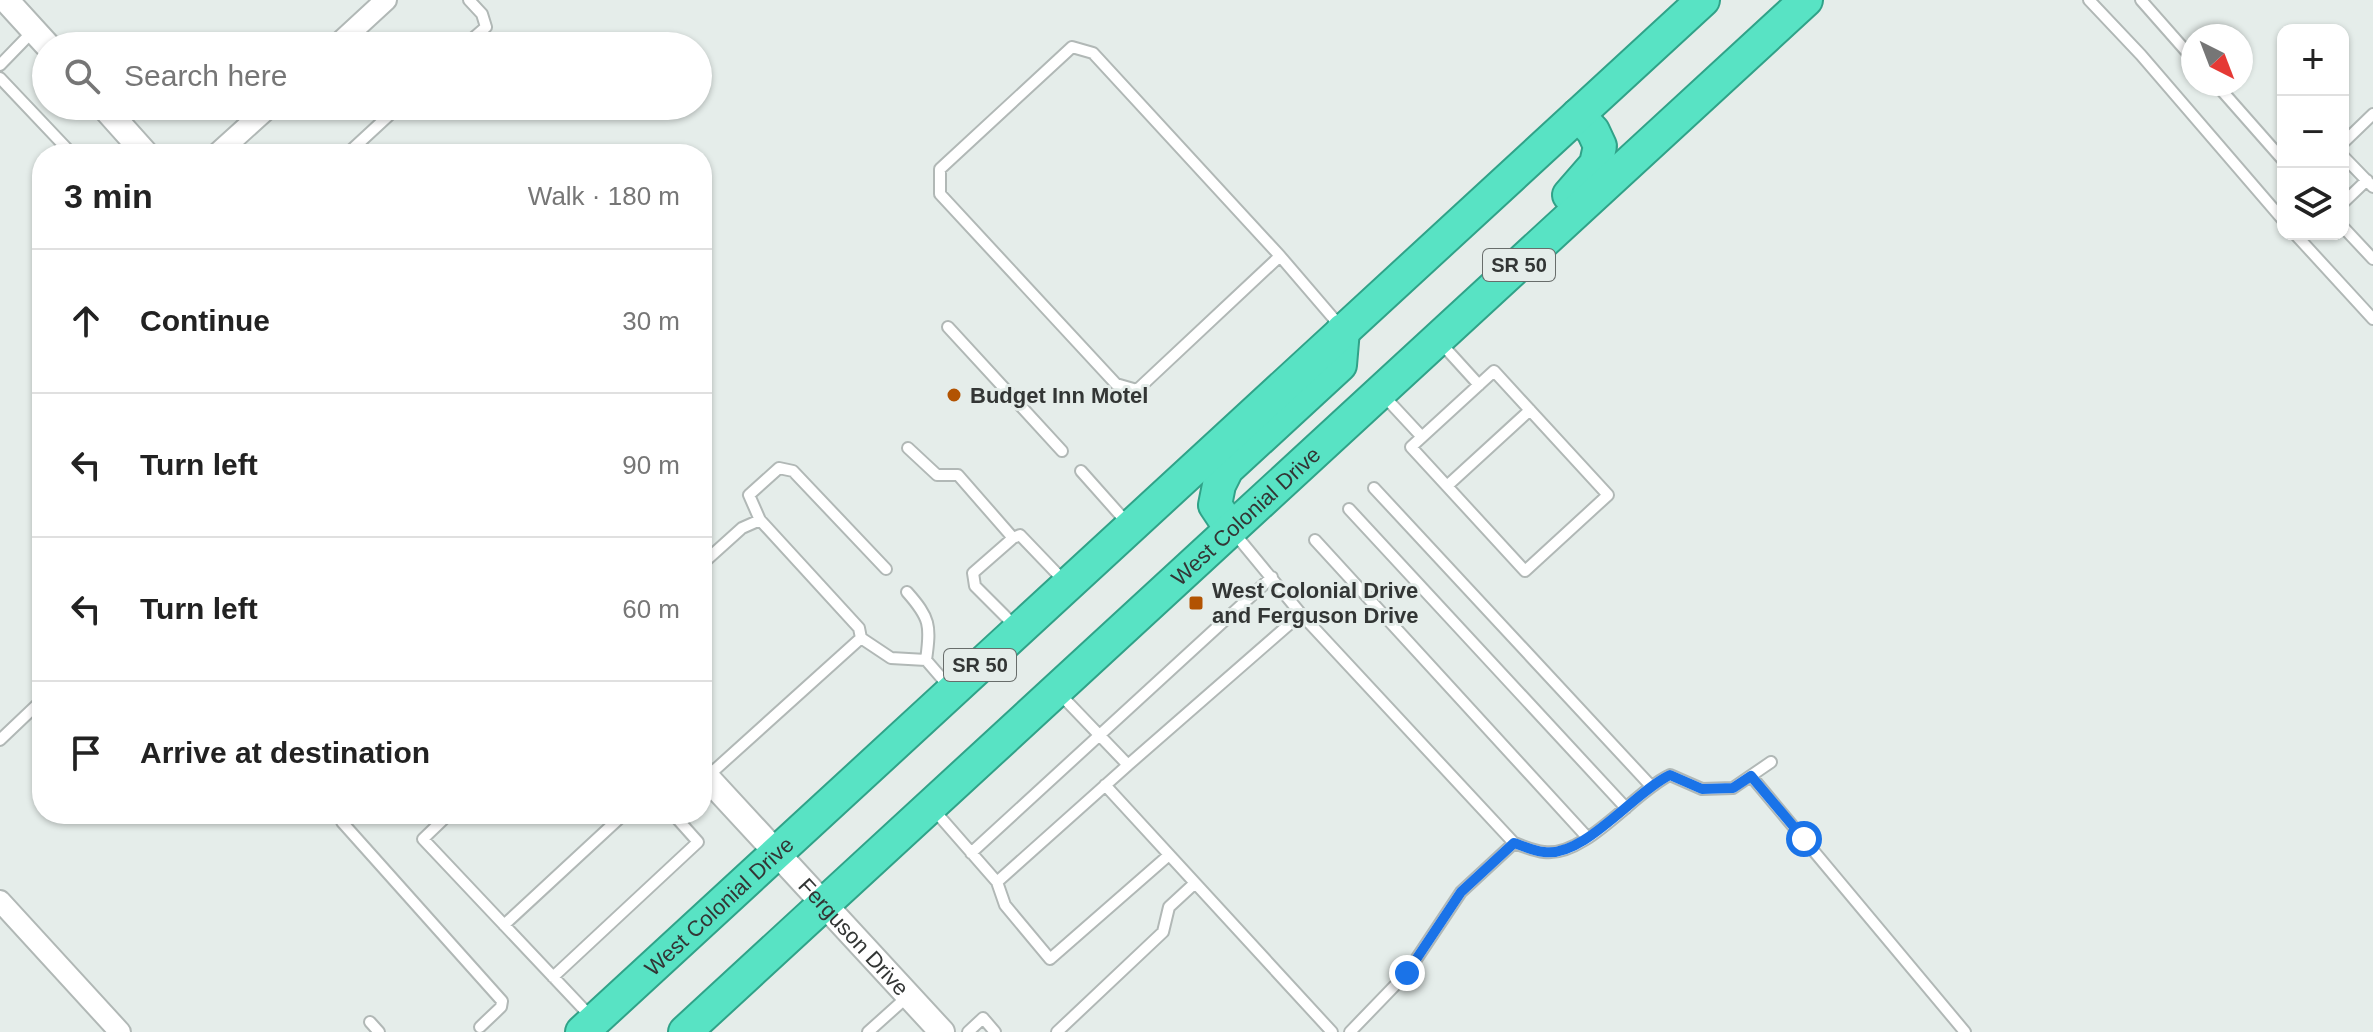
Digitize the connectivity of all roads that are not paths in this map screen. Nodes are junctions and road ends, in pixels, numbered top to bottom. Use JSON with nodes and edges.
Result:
{"nodes":[{"id":1,"x":6,"y":0,"type":"edge"},
{"id":2,"x":386,"y":0,"type":"edge"},
{"id":3,"x":469,"y":0,"type":"edge"},
{"id":4,"x":1806,"y":0,"type":"edge"},
{"id":5,"x":2089,"y":0,"type":"edge"},
{"id":6,"x":2141,"y":0,"type":"edge"},
{"id":7,"x":1690,"y":7,"type":"edge"},
{"id":8,"x":35,"y":32,"type":"edge"},
{"id":9,"x":351,"y":32,"type":"edge"},
{"id":10,"x":480,"y":32,"type":"edge"},
{"id":11,"x":32,"y":44,"type":"edge"},
{"id":12,"x":2181,"y":45,"type":"edge"},
{"id":13,"x":0,"y":65,"type":"edge"},
{"id":14,"x":0,"y":78,"type":"edge"},
{"id":15,"x":2227,"y":96,"type":"edge"},
{"id":16,"x":32,"y":112,"type":"edge"},
{"id":17,"x":2373,"y":114,"type":"edge"},
{"id":18,"x":1578,"y":115,"type":"junction"},
{"id":19,"x":40,"y":120,"type":"edge"},
{"id":20,"x":116,"y":120,"type":"edge"},
{"id":21,"x":256,"y":120,"type":"edge"},
{"id":22,"x":384,"y":120,"type":"edge"},
{"id":23,"x":2349,"y":137,"type":"edge"},
{"id":24,"x":63,"y":144,"type":"edge"},
{"id":25,"x":137,"y":144,"type":"edge"},
{"id":26,"x":232,"y":144,"type":"edge"},
{"id":27,"x":358,"y":144,"type":"edge"},
{"id":28,"x":2277,"y":153,"type":"edge"},
{"id":29,"x":2349,"y":162,"type":"edge"},
{"id":30,"x":2370,"y":184,"type":"edge"},
{"id":31,"x":2349,"y":199,"type":"edge"},
{"id":32,"x":2277,"y":213,"type":"edge"},
{"id":33,"x":2349,"y":233,"type":"edge"},
{"id":34,"x":2301,"y":240,"type":"edge"},
{"id":35,"x":1280,"y":256,"type":"junction"},
{"id":36,"x":2373,"y":259,"type":"edge"},
{"id":37,"x":1463,"y":316,"type":"junction"},
{"id":38,"x":2373,"y":319,"type":"edge"},
{"id":39,"x":948,"y":327,"type":"dead end"},
{"id":40,"x":1343,"y":330,"type":"junction"},
{"id":41,"x":1437,"y":340,"type":"junction"},
{"id":42,"x":1479,"y":385,"type":"junction"},
{"id":43,"x":1380,"y":392,"type":"junction"},
{"id":44,"x":1530,"y":410,"type":"junction"},
{"id":45,"x":1422,"y":437,"type":"junction"},
{"id":46,"x":908,"y":448,"type":"dead end"},
{"id":47,"x":1062,"y":451,"type":"dead end"},
{"id":48,"x":1081,"y":471,"type":"dead end"},
{"id":49,"x":1447,"y":486,"type":"junction"},
{"id":50,"x":1374,"y":488,"type":"dead end"},
{"id":51,"x":1349,"y":509,"type":"dead end"},
{"id":52,"x":760,"y":520,"type":"junction"},
{"id":53,"x":1130,"y":526,"type":"junction"},
{"id":54,"x":1231,"y":529,"type":"junction"},
{"id":55,"x":1013,"y":538,"type":"junction"},
{"id":56,"x":1315,"y":540,"type":"dead end"},
{"id":57,"x":712,"y":555,"type":"edge"},
{"id":58,"x":886,"y":569,"type":"dead end"},
{"id":59,"x":1272,"y":577,"type":"junction"},
{"id":60,"x":1068,"y":584,"type":"junction"},
{"id":61,"x":907,"y":592,"type":"dead end"},
{"id":62,"x":1301,"y":614,"type":"junction"},
{"id":63,"x":1019,"y":630,"type":"junction"},
{"id":64,"x":861,"y":638,"type":"junction"},
{"id":65,"x":926,"y":660,"type":"junction"},
{"id":66,"x":953,"y":690,"type":"junction"},
{"id":67,"x":1056,"y":691,"type":"junction"},
{"id":68,"x":32,"y":710,"type":"edge"},
{"id":69,"x":1100,"y":735,"type":"junction"},
{"id":70,"x":0,"y":740,"type":"edge"},
{"id":71,"x":1771,"y":762,"type":"dead end"},
{"id":72,"x":1128,"y":765,"type":"junction"},
{"id":73,"x":712,"y":767,"type":"edge"},
{"id":74,"x":1751,"y":776,"type":"junction"},
{"id":75,"x":712,"y":783,"type":"edge"},
{"id":76,"x":1105,"y":785,"type":"junction"},
{"id":77,"x":1651,"y":786,"type":"junction"},
{"id":78,"x":931,"y":806,"type":"junction"},
{"id":79,"x":1626,"y":808,"type":"junction"},
{"id":80,"x":344,"y":824,"type":"edge"},
{"id":81,"x":439,"y":824,"type":"edge"},
{"id":82,"x":613,"y":824,"type":"edge"},
{"id":83,"x":682,"y":824,"type":"edge"},
{"id":84,"x":1587,"y":837,"type":"junction"},
{"id":85,"x":1514,"y":843,"type":"junction"},
{"id":86,"x":777,"y":853,"type":"junction"},
{"id":87,"x":971,"y":853,"type":"junction"},
{"id":88,"x":1169,"y":855,"type":"junction"},
{"id":89,"x":997,"y":882,"type":"junction"},
{"id":90,"x":1195,"y":883,"type":"junction"},
{"id":91,"x":0,"y":901,"type":"edge"},
{"id":92,"x":825,"y":903,"type":"junction"},
{"id":93,"x":504,"y":925,"type":"junction"},
{"id":94,"x":553,"y":977,"type":"junction"},
{"id":95,"x":908,"y":995,"type":"junction"},
{"id":96,"x":370,"y":1022,"type":"dead end"},
{"id":97,"x":588,"y":1026,"type":"edge"},
{"id":98,"x":480,"y":1030,"type":"edge"},
{"id":99,"x":1352,"y":1031,"type":"edge"},
{"id":100,"x":120,"y":1032,"type":"edge"},
{"id":101,"x":379,"y":1032,"type":"edge"},
{"id":102,"x":685,"y":1032,"type":"edge"},
{"id":103,"x":868,"y":1032,"type":"edge"},
{"id":104,"x":942,"y":1032,"type":"edge"},
{"id":105,"x":968,"y":1032,"type":"edge"},
{"id":106,"x":995,"y":1032,"type":"edge"},
{"id":107,"x":1057,"y":1032,"type":"edge"},
{"id":108,"x":1332,"y":1032,"type":"edge"},
{"id":109,"x":1965,"y":1032,"type":"edge"}],
"edges":[{"from":1,"to":8,"type":"street"},
{"from":2,"to":9,"type":"street"},
{"from":3,"to":10,"type":"lane"},
{"from":4,"to":37,"type":"highway","name":"West Colonial Drive","number":"SR 50"},
{"from":5,"to":32,"type":"lane"},
{"from":6,"to":12,"type":"lane"},
{"from":7,"to":18,"type":"highway","name":"West Colonial Drive","number":"SR 50"},
{"from":11,"to":13,"type":"lane"},
{"from":14,"to":16,"type":"lane"},
{"from":15,"to":28,"type":"lane"},
{"from":17,"to":23,"type":"lane"},
{"from":18,"to":37,"type":"highway"},
{"from":18,"to":40,"type":"highway","name":"West Colonial Drive","number":"SR 50"},
{"from":19,"to":24,"type":"lane"},
{"from":20,"to":25,"type":"street"},
{"from":21,"to":26,"type":"street"},
{"from":22,"to":27,"type":"lane"},
{"from":29,"to":30,"type":"lane"},
{"from":30,"to":31,"type":"lane"},
{"from":33,"to":36,"type":"lane"},
{"from":34,"to":38,"type":"lane"},
{"from":35,"to":35,"type":"lane"},
{"from":35,"to":40,"type":"lane"},
{"from":37,"to":41,"type":"highway","name":"West Colonial Drive","number":"SR 50"},
{"from":39,"to":47,"type":"lane"},
{"from":40,"to":53,"type":"highway","name":"West Colonial Drive","number":"SR 50"},
{"from":40,"to":54,"type":"highway"},
{"from":41,"to":42,"type":"lane"},
{"from":41,"to":43,"type":"highway","name":"West Colonial Drive","number":"SR 50"},
{"from":42,"to":44,"type":"lane"},
{"from":42,"to":45,"type":"lane"},
{"from":43,"to":45,"type":"lane"},
{"from":43,"to":54,"type":"highway","name":"West Colonial Drive","number":"SR 50"},
{"from":44,"to":49,"type":"lane"},
{"from":44,"to":49,"type":"lane"},
{"from":45,"to":49,"type":"lane"},
{"from":46,"to":55,"type":"lane"},
{"from":48,"to":53,"type":"lane"},
{"from":50,"to":77,"type":"lane"},
{"from":51,"to":79,"type":"lane"},
{"from":52,"to":57,"type":"lane"},
{"from":52,"to":58,"type":"lane"},
{"from":52,"to":64,"type":"lane"},
{"from":53,"to":60,"type":"highway","name":"West Colonial Drive","number":"SR 50"},
{"from":54,"to":59,"type":"lane"},
{"from":54,"to":67,"type":"highway","name":"West Colonial Drive","number":"SR 50"},
{"from":55,"to":60,"type":"lane"},
{"from":55,"to":63,"type":"lane"},
{"from":56,"to":84,"type":"lane"},
{"from":59,"to":62,"type":"lane"},
{"from":59,"to":69,"type":"lane"},
{"from":60,"to":63,"type":"highway","name":"West Colonial Drive","number":"SR 50"},
{"from":61,"to":65,"type":"lane"},
{"from":62,"to":72,"type":"lane"},
{"from":62,"to":85,"type":"lane"},
{"from":63,"to":66,"type":"highway","name":"West Colonial Drive","number":"SR 50"},
{"from":64,"to":65,"type":"lane"},
{"from":64,"to":73,"type":"lane"},
{"from":65,"to":66,"type":"lane"},
{"from":66,"to":86,"type":"highway","name":"West Colonial Drive","number":"SR 50"},
{"from":67,"to":69,"type":"lane"},
{"from":67,"to":78,"type":"highway","name":"West Colonial Drive","number":"SR 50"},
{"from":68,"to":70,"type":"lane"},
{"from":69,"to":72,"type":"lane"},
{"from":69,"to":87,"type":"lane"},
{"from":71,"to":74,"type":"lane"},
{"from":72,"to":76,"type":"lane"},
{"from":74,"to":77,"type":"lane"},
{"from":74,"to":109,"type":"lane"},
{"from":75,"to":86,"type":"street","name":"Ferguson Drive"},
{"from":76,"to":88,"type":"lane"},
{"from":76,"to":89,"type":"lane"},
{"from":77,"to":79,"type":"lane"},
{"from":78,"to":87,"type":"lane"},
{"from":78,"to":92,"type":"highway","name":"West Colonial Drive","number":"SR 50"},
{"from":79,"to":84,"type":"lane"},
{"from":80,"to":98,"type":"lane"},
{"from":81,"to":93,"type":"lane"},
{"from":82,"to":93,"type":"lane"},
{"from":83,"to":94,"type":"lane"},
{"from":84,"to":85,"type":"lane"},
{"from":85,"to":99,"type":"lane"},
{"from":86,"to":92,"type":"street","name":"Ferguson Drive"},
{"from":86,"to":97,"type":"highway","name":"West Colonial Drive","number":"SR 50"},
{"from":87,"to":89,"type":"lane"},
{"from":88,"to":89,"type":"lane"},
{"from":88,"to":90,"type":"lane"},
{"from":90,"to":107,"type":"lane"},
{"from":90,"to":108,"type":"lane"},
{"from":91,"to":100,"type":"street"},
{"from":92,"to":95,"type":"street","name":"Ferguson Drive"},
{"from":92,"to":102,"type":"highway","name":"West Colonial Drive","number":"SR 50"},
{"from":93,"to":94,"type":"lane"},
{"from":94,"to":97,"type":"lane"},
{"from":95,"to":103,"type":"lane"},
{"from":95,"to":104,"type":"street","name":"Ferguson Drive"},
{"from":96,"to":101,"type":"lane"},
{"from":105,"to":106,"type":"lane"}]}
